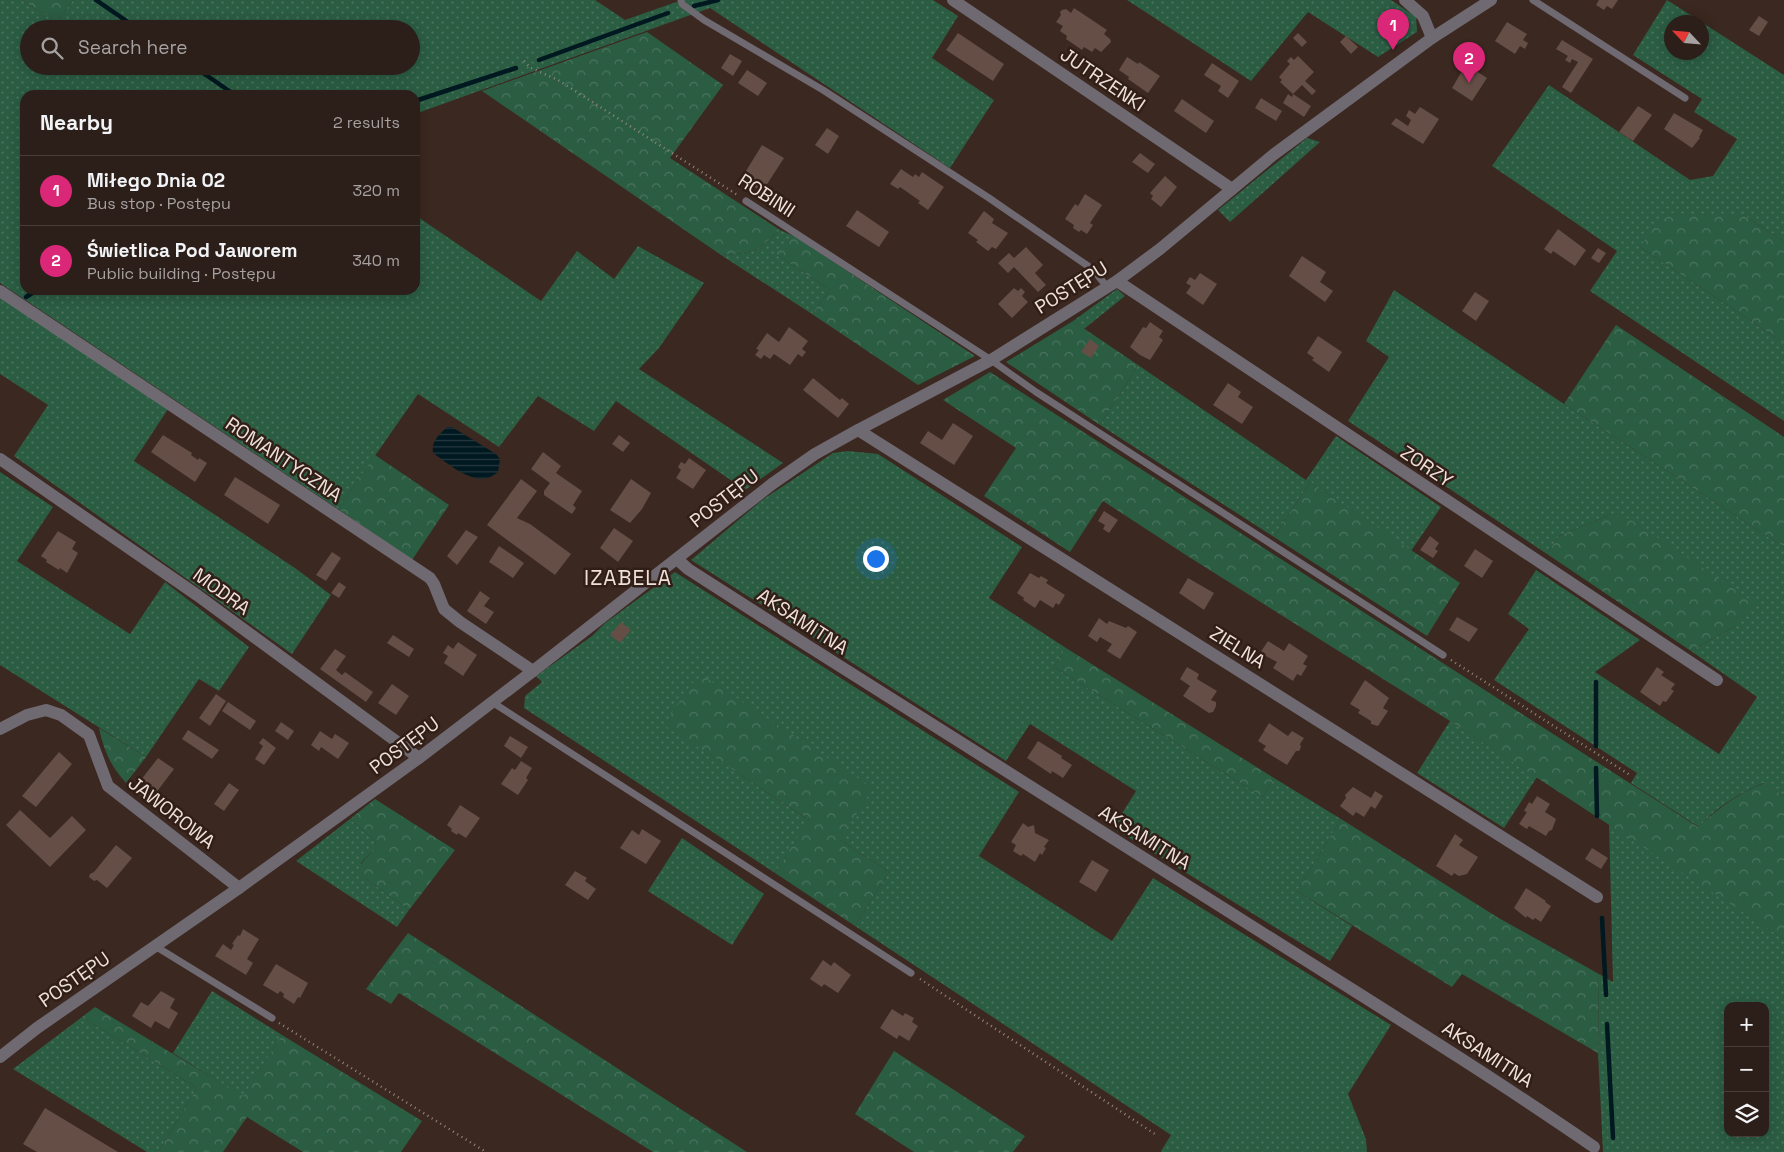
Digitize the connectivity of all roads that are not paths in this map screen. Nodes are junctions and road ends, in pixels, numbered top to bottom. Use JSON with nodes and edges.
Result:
{"nodes":[{"id":1,"x":681,"y":0,"type":"edge"},
{"id":2,"x":952,"y":0,"type":"edge"},
{"id":3,"x":1405,"y":0,"type":"edge"},
{"id":4,"x":1491,"y":0,"type":"edge"},
{"id":5,"x":1533,"y":0,"type":"edge"},
{"id":6,"x":1432,"y":38,"type":"junction"},
{"id":7,"x":1685,"y":98,"type":"dead end"},
{"id":8,"x":1232,"y":189,"type":"junction"},
{"id":9,"x":746,"y":201,"type":"road end"},
{"id":10,"x":1112,"y":284,"type":"junction"},
{"id":11,"x":0,"y":291,"type":"edge"},
{"id":12,"x":990,"y":360,"type":"junction"},
{"id":13,"x":858,"y":430,"type":"junction"},
{"id":14,"x":0,"y":459,"type":"edge"},
{"id":15,"x":677,"y":559,"type":"junction"},
{"id":16,"x":1444,"y":655,"type":"road end"},
{"id":17,"x":533,"y":671,"type":"junction"},
{"id":18,"x":1717,"y":680,"type":"dead end"},
{"id":19,"x":492,"y":702,"type":"junction"},
{"id":20,"x":0,"y":730,"type":"edge"},
{"id":21,"x":419,"y":758,"type":"junction"},
{"id":22,"x":239,"y":888,"type":"junction"},
{"id":23,"x":1597,"y":897,"type":"dead end"},
{"id":24,"x":155,"y":946,"type":"junction"},
{"id":25,"x":911,"y":973,"type":"road end"},
{"id":26,"x":272,"y":1018,"type":"road end"},
{"id":27,"x":0,"y":1057,"type":"edge"},
{"id":28,"x":1594,"y":1147,"type":"dead end"}],
"edges":[{"from":1,"to":10,"type":"lane"},
{"from":2,"to":8,"type":"street","name":"JUTRZENKI"},
{"from":3,"to":6,"type":"street"},
{"from":4,"to":6,"type":"street","name":"POSTĘPU"},
{"from":5,"to":7,"type":"lane"},
{"from":6,"to":8,"type":"street","name":"POSTĘPU"},
{"from":8,"to":10,"type":"street","name":"POSTĘPU"},
{"from":9,"to":12,"type":"lane","name":"ROBINII"},
{"from":10,"to":12,"type":"street","name":"POSTĘPU"},
{"from":10,"to":18,"type":"street","name":"ZORZY"},
{"from":11,"to":17,"type":"street","name":"ROMANTYCZNA"},
{"from":12,"to":13,"type":"street","name":"POSTĘPU"},
{"from":12,"to":16,"type":"lane","name":"ROBINII"},
{"from":13,"to":15,"type":"street","name":"POSTĘPU"},
{"from":13,"to":23,"type":"street","name":"ZIELNA"},
{"from":14,"to":21,"type":"street","name":"MODRA"},
{"from":15,"to":17,"type":"street","name":"POSTĘPU"},
{"from":15,"to":28,"type":"street","name":"AKSAMITNA"},
{"from":17,"to":19,"type":"street","name":"POSTĘPU"},
{"from":19,"to":21,"type":"street","name":"POSTĘPU"},
{"from":19,"to":25,"type":"lane"},
{"from":20,"to":22,"type":"street","name":"JAWOROWA"},
{"from":21,"to":22,"type":"street","name":"POSTĘPU"},
{"from":22,"to":24,"type":"street","name":"POSTĘPU"},
{"from":24,"to":26,"type":"lane"},
{"from":24,"to":27,"type":"street","name":"POSTĘPU"}]}
